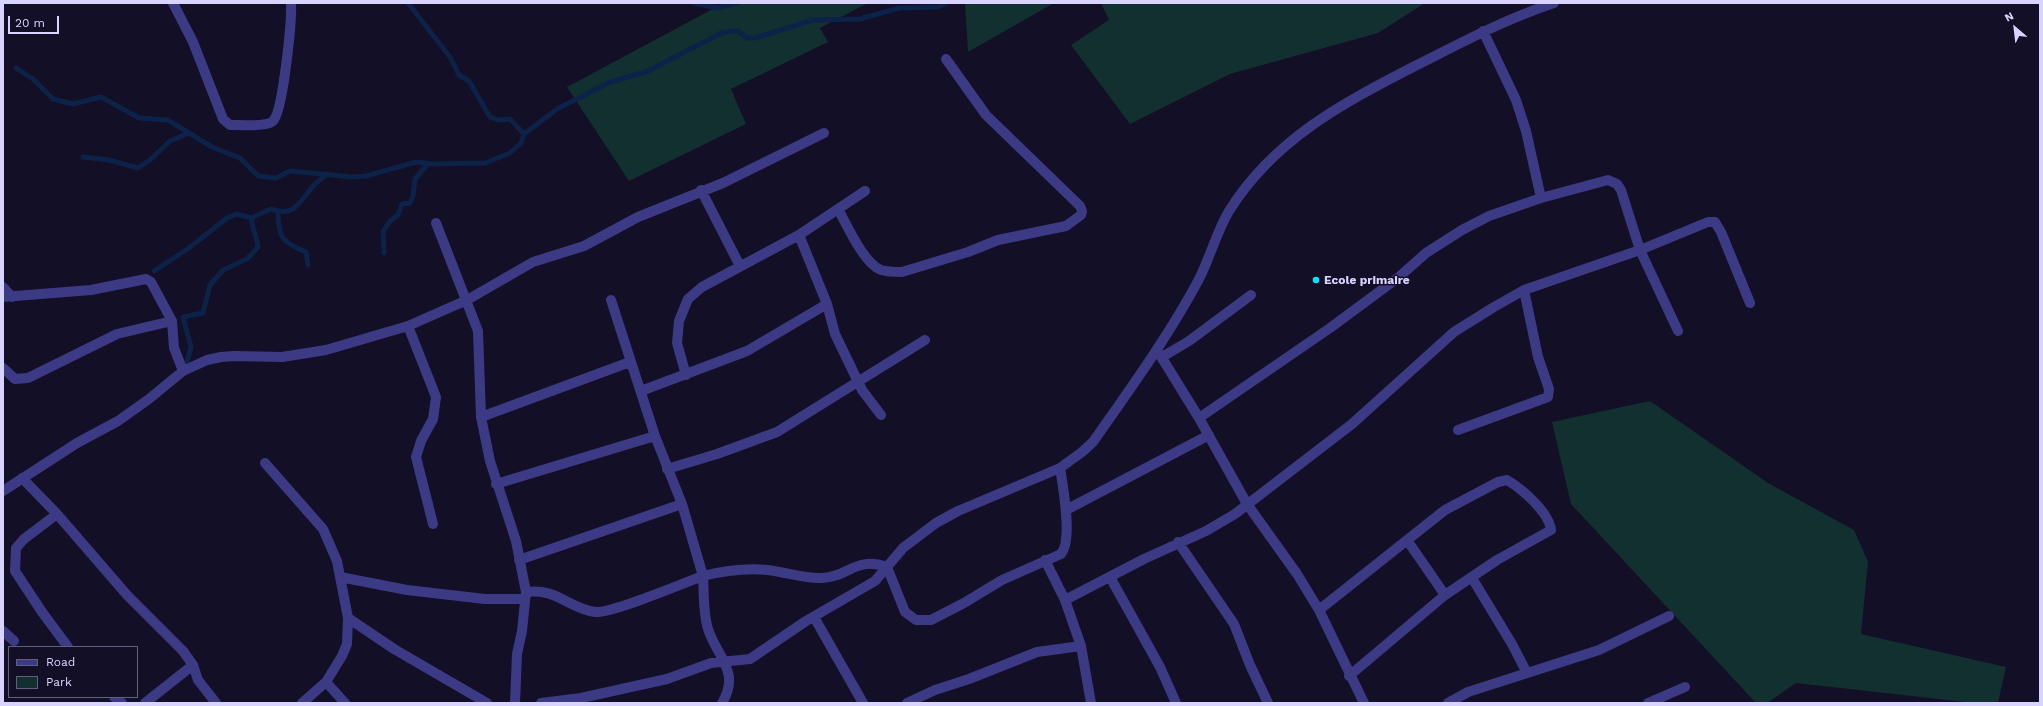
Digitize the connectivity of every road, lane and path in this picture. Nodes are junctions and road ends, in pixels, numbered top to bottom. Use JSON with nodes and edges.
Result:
{"nodes":[{"id":1,"x":173,"y":3,"type":"edge"},
{"id":2,"x":291,"y":3,"type":"edge"},
{"id":3,"x":1554,"y":3,"type":"edge"},
{"id":4,"x":1483,"y":31,"type":"junction"},
{"id":5,"x":946,"y":59,"type":"dead end"},
{"id":6,"x":824,"y":133,"type":"dead end"},
{"id":7,"x":701,"y":190,"type":"junction"},
{"id":8,"x":865,"y":191,"type":"dead end"},
{"id":9,"x":1541,"y":198,"type":"junction"},
{"id":10,"x":838,"y":209,"type":"junction"},
{"id":11,"x":436,"y":222,"type":"dead end"},
{"id":12,"x":799,"y":235,"type":"junction"},
{"id":13,"x":1640,"y":250,"type":"junction"},
{"id":14,"x":740,"y":266,"type":"junction"},
{"id":15,"x":3,"y":287,"type":"edge"},
{"id":16,"x":1524,"y":290,"type":"junction"},
{"id":17,"x":1251,"y":295,"type":"dead end"},
{"id":18,"x":8,"y":297,"type":"edge"},
{"id":19,"x":467,"y":300,"type":"junction"},
{"id":20,"x":611,"y":300,"type":"dead end"},
{"id":21,"x":1750,"y":303,"type":"dead end"},
{"id":22,"x":827,"y":304,"type":"junction"},
{"id":23,"x":172,"y":321,"type":"junction"},
{"id":24,"x":408,"y":326,"type":"junction"},
{"id":25,"x":1678,"y":331,"type":"dead end"},
{"id":26,"x":925,"y":340,"type":"dead end"},
{"id":27,"x":1160,"y":354,"type":"junction"},
{"id":28,"x":630,"y":362,"type":"junction"},
{"id":29,"x":3,"y":368,"type":"edge"},
{"id":30,"x":182,"y":371,"type":"junction"},
{"id":31,"x":686,"y":375,"type":"junction"},
{"id":32,"x":858,"y":381,"type":"junction"},
{"id":33,"x":641,"y":391,"type":"junction"},
{"id":34,"x":881,"y":415,"type":"dead end"},
{"id":35,"x":481,"y":417,"type":"junction"},
{"id":36,"x":1199,"y":418,"type":"junction"},
{"id":37,"x":1458,"y":430,"type":"dead end"},
{"id":38,"x":1209,"y":435,"type":"junction"},
{"id":39,"x":655,"y":436,"type":"junction"},
{"id":40,"x":265,"y":463,"type":"dead end"},
{"id":41,"x":1060,"y":468,"type":"junction"},
{"id":42,"x":668,"y":469,"type":"junction"},
{"id":43,"x":22,"y":478,"type":"junction"},
{"id":44,"x":496,"y":484,"type":"junction"},
{"id":45,"x":3,"y":491,"type":"edge"},
{"id":46,"x":682,"y":504,"type":"junction"},
{"id":47,"x":1247,"y":504,"type":"junction"},
{"id":48,"x":1066,"y":510,"type":"junction"},
{"id":49,"x":57,"y":514,"type":"junction"},
{"id":50,"x":433,"y":524,"type":"dead end"},
{"id":51,"x":1407,"y":540,"type":"junction"},
{"id":52,"x":1178,"y":542,"type":"junction"},
{"id":53,"x":520,"y":560,"type":"junction"},
{"id":54,"x":1045,"y":560,"type":"junction"},
{"id":55,"x":887,"y":566,"type":"junction"},
{"id":56,"x":703,"y":576,"type":"junction"},
{"id":57,"x":1110,"y":577,"type":"junction"},
{"id":58,"x":340,"y":578,"type":"junction"},
{"id":59,"x":1472,"y":578,"type":"junction"},
{"id":60,"x":526,"y":595,"type":"junction"},
{"id":61,"x":1445,"y":595,"type":"junction"},
{"id":62,"x":1065,"y":600,"type":"junction"},
{"id":63,"x":1319,"y":610,"type":"junction"},
{"id":64,"x":814,"y":616,"type":"junction"},
{"id":65,"x":1669,"y":616,"type":"dead end"},
{"id":66,"x":348,"y":618,"type":"junction"},
{"id":67,"x":3,"y":631,"type":"edge"},
{"id":68,"x":14,"y":641,"type":"dead end"},
{"id":69,"x":67,"y":646,"type":"edge"},
{"id":70,"x":1081,"y":646,"type":"junction"},
{"id":71,"x":724,"y":662,"type":"junction"},
{"id":72,"x":193,"y":665,"type":"junction"},
{"id":73,"x":1526,"y":673,"type":"junction"},
{"id":74,"x":1349,"y":676,"type":"junction"},
{"id":75,"x":326,"y":682,"type":"junction"},
{"id":76,"x":1685,"y":686,"type":"dead end"},
{"id":77,"x":145,"y":703,"type":"edge"},
{"id":78,"x":216,"y":703,"type":"edge"},
{"id":79,"x":302,"y":703,"type":"edge"},
{"id":80,"x":345,"y":703,"type":"edge"},
{"id":81,"x":487,"y":703,"type":"edge"},
{"id":82,"x":515,"y":703,"type":"edge"},
{"id":83,"x":540,"y":703,"type":"edge"},
{"id":84,"x":722,"y":703,"type":"edge"},
{"id":85,"x":862,"y":703,"type":"edge"},
{"id":86,"x":907,"y":703,"type":"edge"},
{"id":87,"x":1091,"y":703,"type":"edge"},
{"id":88,"x":1176,"y":703,"type":"edge"},
{"id":89,"x":1268,"y":703,"type":"edge"},
{"id":90,"x":1364,"y":703,"type":"edge"},
{"id":91,"x":1448,"y":703,"type":"edge"},
{"id":92,"x":1648,"y":703,"type":"edge"}],
"edges":[{"from":1,"to":2,"type":"street"},
{"from":3,"to":4,"type":"street"},
{"from":4,"to":9,"type":"street"},
{"from":4,"to":27,"type":"street"},
{"from":5,"to":10,"type":"street"},
{"from":6,"to":7,"type":"street"},
{"from":7,"to":14,"type":"street"},
{"from":7,"to":19,"type":"street"},
{"from":8,"to":10,"type":"street"},
{"from":9,"to":13,"type":"street"},
{"from":9,"to":36,"type":"street"},
{"from":10,"to":12,"type":"street"},
{"from":11,"to":19,"type":"street"},
{"from":12,"to":14,"type":"street"},
{"from":12,"to":22,"type":"street"},
{"from":13,"to":16,"type":"street"},
{"from":13,"to":21,"type":"street"},
{"from":13,"to":25,"type":"street"},
{"from":14,"to":31,"type":"street"},
{"from":15,"to":18,"type":"street"},
{"from":16,"to":37,"type":"street"},
{"from":16,"to":47,"type":"street"},
{"from":17,"to":27,"type":"street"},
{"from":18,"to":23,"type":"street"},
{"from":19,"to":24,"type":"street"},
{"from":19,"to":35,"type":"street"},
{"from":20,"to":28,"type":"street"},
{"from":22,"to":31,"type":"street"},
{"from":22,"to":32,"type":"street"},
{"from":23,"to":29,"type":"street"},
{"from":23,"to":30,"type":"street"},
{"from":24,"to":30,"type":"street"},
{"from":24,"to":50,"type":"street"},
{"from":26,"to":32,"type":"street"},
{"from":27,"to":36,"type":"street"},
{"from":27,"to":41,"type":"street"},
{"from":28,"to":33,"type":"street"},
{"from":28,"to":35,"type":"street"},
{"from":30,"to":43,"type":"street"},
{"from":31,"to":33,"type":"street"},
{"from":32,"to":34,"type":"street"},
{"from":32,"to":42,"type":"street"},
{"from":33,"to":39,"type":"street"},
{"from":35,"to":44,"type":"street"},
{"from":36,"to":38,"type":"street"},
{"from":38,"to":47,"type":"street"},
{"from":38,"to":48,"type":"street"},
{"from":39,"to":42,"type":"street"},
{"from":39,"to":44,"type":"street"},
{"from":40,"to":58,"type":"street"},
{"from":41,"to":48,"type":"street"},
{"from":41,"to":55,"type":"street"},
{"from":42,"to":46,"type":"street"},
{"from":43,"to":45,"type":"street"},
{"from":43,"to":49,"type":"street"},
{"from":44,"to":53,"type":"street"},
{"from":46,"to":53,"type":"street"},
{"from":46,"to":56,"type":"street"},
{"from":47,"to":52,"type":"street"},
{"from":47,"to":63,"type":"street"},
{"from":48,"to":54,"type":"street"},
{"from":49,"to":69,"type":"street"},
{"from":49,"to":72,"type":"street"},
{"from":51,"to":59,"type":"street"},
{"from":51,"to":61,"type":"street"},
{"from":51,"to":63,"type":"street"},
{"from":52,"to":57,"type":"street"},
{"from":52,"to":89,"type":"street"},
{"from":53,"to":60,"type":"street"},
{"from":54,"to":55,"type":"street"},
{"from":54,"to":62,"type":"street"},
{"from":55,"to":56,"type":"street"},
{"from":55,"to":64,"type":"street"},
{"from":56,"to":60,"type":"street"},
{"from":56,"to":71,"type":"street"},
{"from":57,"to":62,"type":"street"},
{"from":57,"to":88,"type":"street"},
{"from":58,"to":60,"type":"street"},
{"from":58,"to":66,"type":"street"},
{"from":59,"to":61,"type":"street"},
{"from":59,"to":73,"type":"street"},
{"from":60,"to":82,"type":"street"},
{"from":61,"to":74,"type":"street"},
{"from":62,"to":70,"type":"street"},
{"from":63,"to":74,"type":"street"},
{"from":64,"to":71,"type":"street"},
{"from":64,"to":85,"type":"street"},
{"from":65,"to":73,"type":"street"},
{"from":66,"to":75,"type":"street"},
{"from":66,"to":81,"type":"street"},
{"from":67,"to":68,"type":"street"},
{"from":70,"to":86,"type":"street"},
{"from":70,"to":87,"type":"street"},
{"from":71,"to":83,"type":"street"},
{"from":71,"to":84,"type":"street"},
{"from":72,"to":77,"type":"street"},
{"from":72,"to":78,"type":"street"},
{"from":73,"to":91,"type":"street"},
{"from":74,"to":90,"type":"street"},
{"from":75,"to":79,"type":"street"},
{"from":75,"to":80,"type":"street"},
{"from":76,"to":92,"type":"street"}]}
